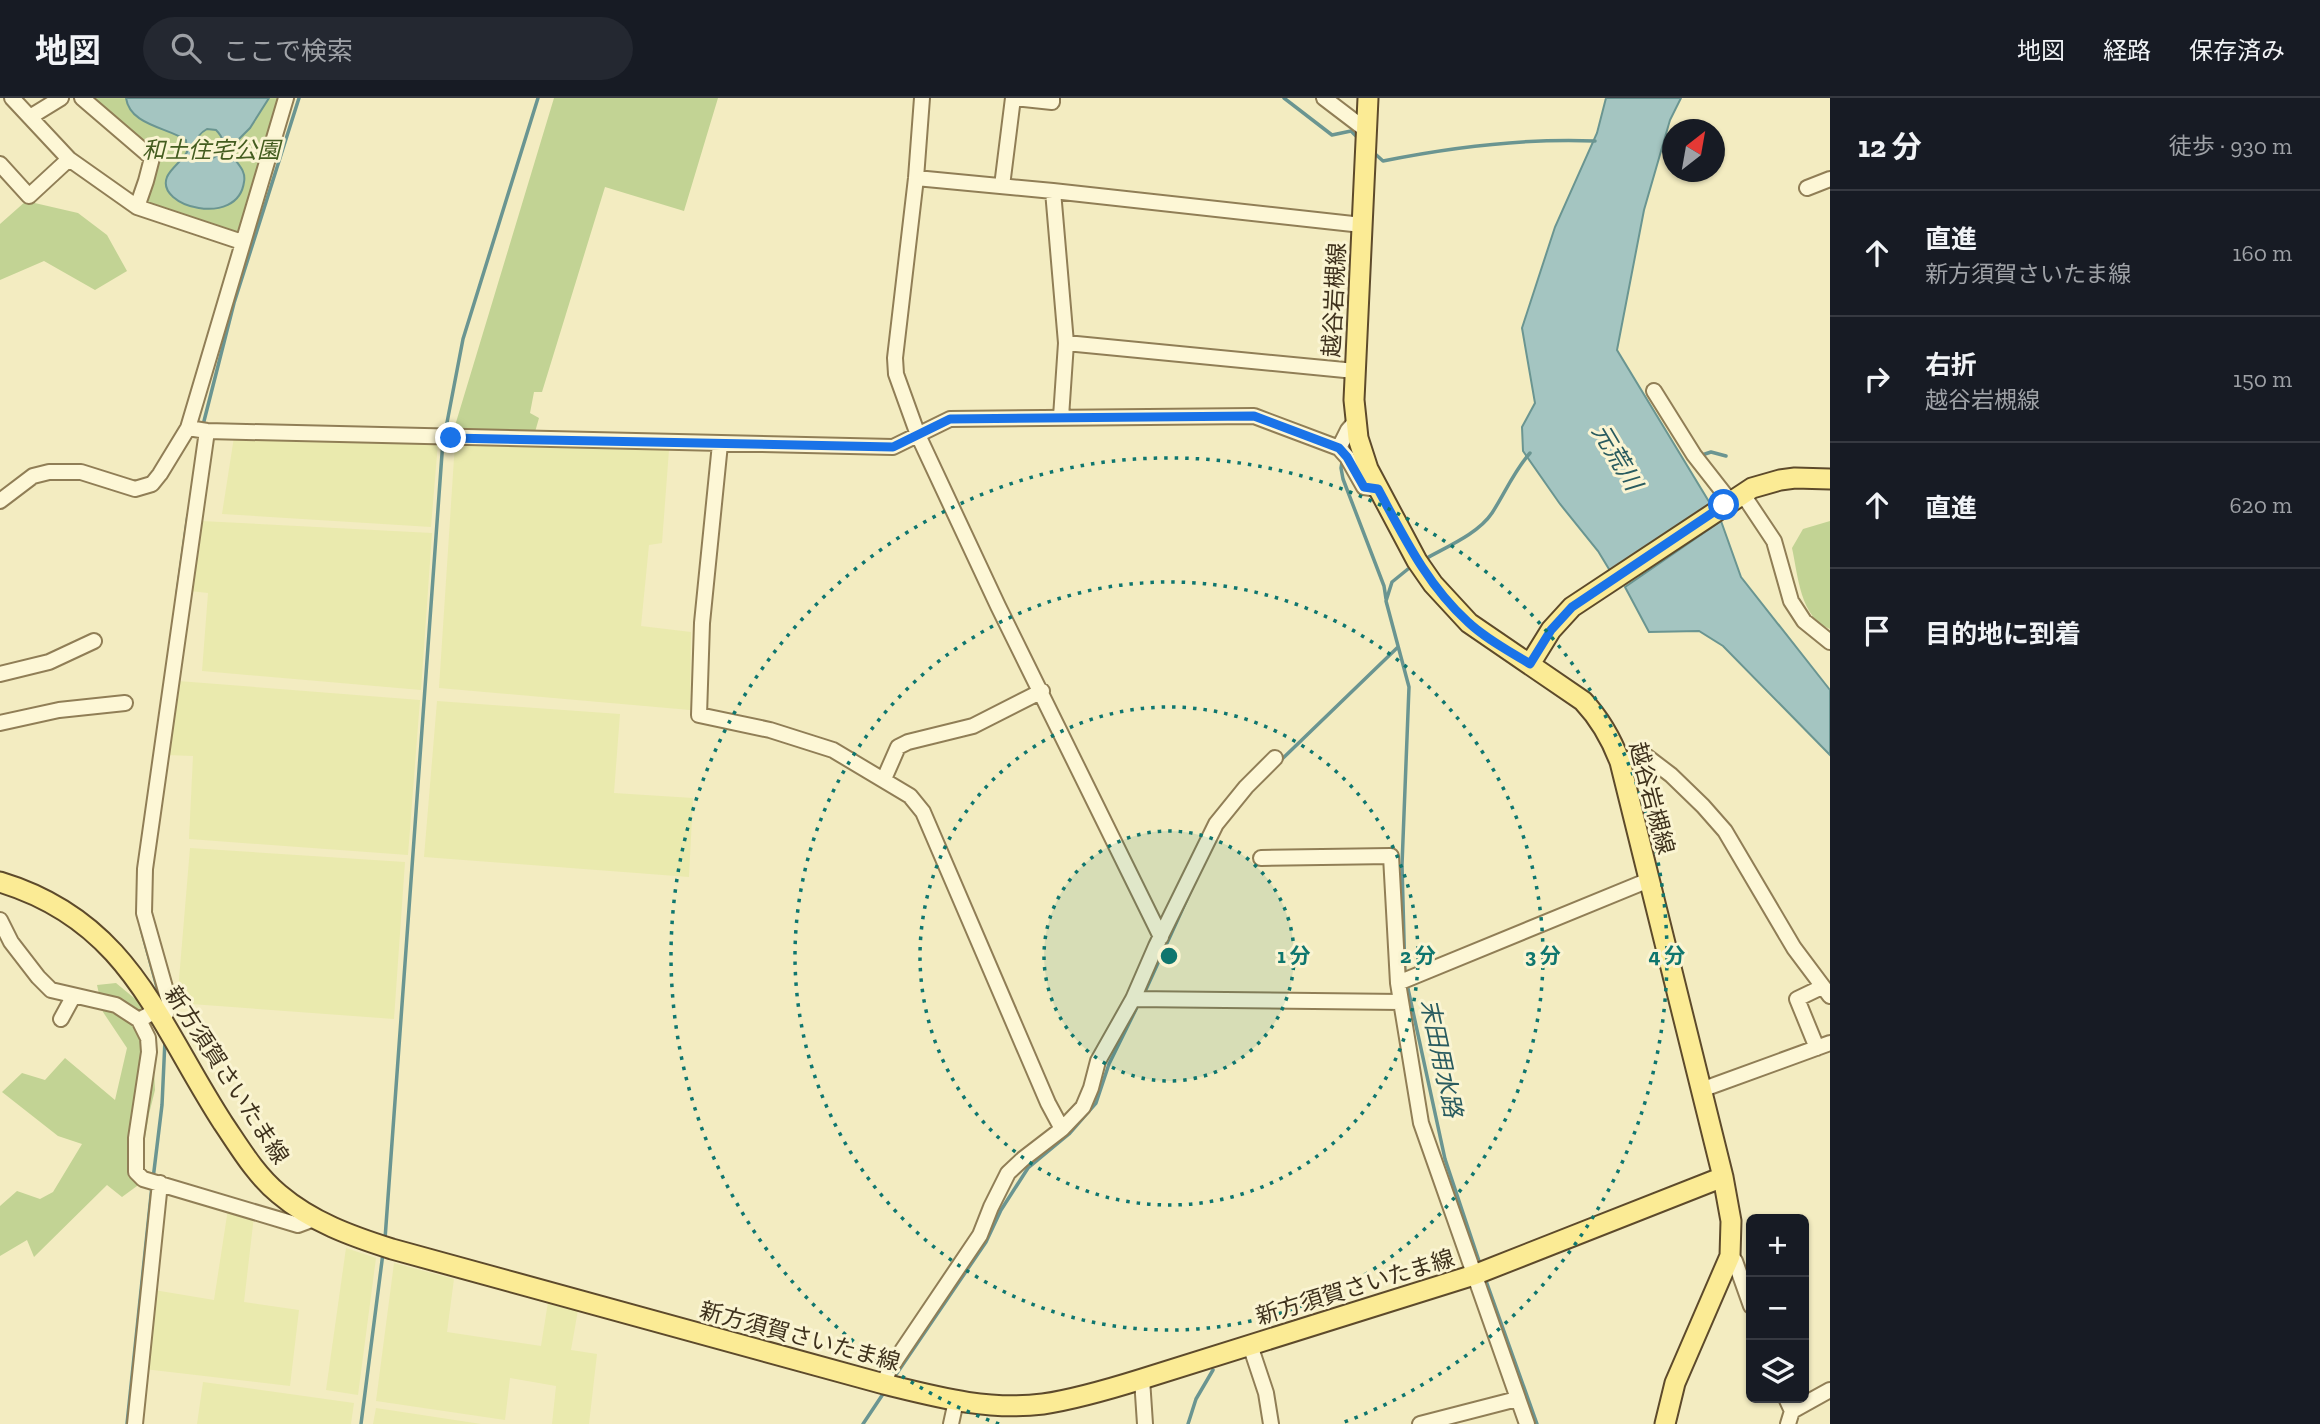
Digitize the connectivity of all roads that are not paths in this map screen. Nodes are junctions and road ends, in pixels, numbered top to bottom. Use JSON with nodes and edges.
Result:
{"nodes":[{"id":1,"x":12,"y":98,"type":"edge"},
{"id":2,"x":61,"y":98,"type":"edge"},
{"id":3,"x":82,"y":98,"type":"edge"},
{"id":4,"x":286,"y":98,"type":"edge"},
{"id":5,"x":922,"y":98,"type":"edge"},
{"id":6,"x":1052,"y":98,"type":"edge"},
{"id":7,"x":1324,"y":98,"type":"edge"},
{"id":8,"x":1368,"y":98,"type":"edge"},
{"id":9,"x":30,"y":117,"type":"junction"},
{"id":10,"x":1366,"y":130,"type":"junction"},
{"id":11,"x":69,"y":159,"type":"junction"},
{"id":12,"x":0,"y":164,"type":"edge"},
{"id":13,"x":916,"y":178,"type":"junction"},
{"id":14,"x":1830,"y":179,"type":"edge"},
{"id":15,"x":1002,"y":186,"type":"junction"},
{"id":16,"x":1807,"y":188,"type":"dead end"},
{"id":17,"x":1053,"y":191,"type":"junction"},
{"id":18,"x":137,"y":207,"type":"junction"},
{"id":19,"x":1362,"y":225,"type":"junction"},
{"id":20,"x":242,"y":242,"type":"junction"},
{"id":21,"x":1066,"y":343,"type":"junction"},
{"id":22,"x":1354,"y":371,"type":"junction"},
{"id":23,"x":1654,"y":391,"type":"dead end"},
{"id":24,"x":1061,"y":417,"type":"junction"},
{"id":25,"x":1355,"y":422,"type":"junction"},
{"id":26,"x":188,"y":428,"type":"junction"},
{"id":27,"x":207,"y":431,"type":"junction"},
{"id":28,"x":918,"y":435,"type":"junction"},
{"id":29,"x":720,"y":444,"type":"junction"},
{"id":30,"x":1339,"y":448,"type":"junction"},
{"id":31,"x":1830,"y":479,"type":"edge"},
{"id":32,"x":1378,"y":489,"type":"junction"},
{"id":33,"x":2,"y":495,"type":"edge"},
{"id":34,"x":1732,"y":500,"type":"junction"},
{"id":35,"x":94,"y":641,"type":"dead end"},
{"id":36,"x":1830,"y":642,"type":"edge"},
{"id":37,"x":1530,"y":664,"type":"junction"},
{"id":38,"x":0,"y":674,"type":"edge"},
{"id":39,"x":1042,"y":691,"type":"junction"},
{"id":40,"x":125,"y":704,"type":"dead end"},
{"id":41,"x":0,"y":723,"type":"edge"},
{"id":42,"x":1275,"y":758,"type":"dead end"},
{"id":43,"x":1620,"y":762,"type":"junction"},
{"id":44,"x":884,"y":779,"type":"junction"},
{"id":45,"x":1261,"y":858,"type":"dead end"},
{"id":46,"x":1649,"y":880,"type":"junction"},
{"id":47,"x":0,"y":882,"type":"edge"},
{"id":48,"x":0,"y":920,"type":"edge"},
{"id":49,"x":1161,"y":937,"type":"junction"},
{"id":50,"x":1398,"y":983,"type":"junction"},
{"id":51,"x":1826,"y":992,"type":"edge"},
{"id":52,"x":73,"y":997,"type":"junction"},
{"id":53,"x":1133,"y":999,"type":"junction"},
{"id":54,"x":1401,"y":1002,"type":"junction"},
{"id":55,"x":159,"y":1016,"type":"junction"},
{"id":56,"x":61,"y":1018,"type":"dead end"},
{"id":57,"x":139,"y":1020,"type":"junction"},
{"id":58,"x":1823,"y":1045,"type":"edge"},
{"id":59,"x":1701,"y":1090,"type":"junction"},
{"id":60,"x":1062,"y":1129,"type":"junction"},
{"id":61,"x":1723,"y":1177,"type":"junction"},
{"id":62,"x":160,"y":1184,"type":"junction"},
{"id":63,"x":314,"y":1219,"type":"junction"},
{"id":64,"x":1730,"y":1256,"type":"junction"},
{"id":65,"x":1474,"y":1275,"type":"junction"},
{"id":66,"x":1746,"y":1292,"type":"edge"},
{"id":67,"x":1250,"y":1345,"type":"junction"},
{"id":68,"x":1142,"y":1379,"type":"junction"},
{"id":69,"x":884,"y":1384,"type":"junction"},
{"id":70,"x":1830,"y":1390,"type":"edge"},
{"id":71,"x":1517,"y":1399,"type":"junction"},
{"id":72,"x":956,"y":1401,"type":"junction"},
{"id":73,"x":1789,"y":1411,"type":"edge"},
{"id":74,"x":135,"y":1424,"type":"edge"},
{"id":75,"x":951,"y":1424,"type":"edge"},
{"id":76,"x":1145,"y":1424,"type":"edge"},
{"id":77,"x":1271,"y":1424,"type":"edge"},
{"id":78,"x":1420,"y":1424,"type":"edge"},
{"id":79,"x":1527,"y":1424,"type":"edge"},
{"id":80,"x":1665,"y":1424,"type":"edge"}],
"edges":[{"from":1,"to":9,"type":"street"},
{"from":2,"to":9,"type":"street"},
{"from":3,"to":18,"type":"street"},
{"from":4,"to":20,"type":"street"},
{"from":5,"to":13,"type":"street"},
{"from":6,"to":15,"type":"street"},
{"from":7,"to":10,"type":"street"},
{"from":8,"to":10,"type":"main road","name":"越谷岩槻線"},
{"from":9,"to":11,"type":"street"},
{"from":10,"to":19,"type":"main road","name":"越谷岩槻線"},
{"from":11,"to":12,"type":"street"},
{"from":11,"to":18,"type":"street"},
{"from":13,"to":15,"type":"street"},
{"from":13,"to":28,"type":"street"},
{"from":14,"to":16,"type":"street"},
{"from":15,"to":17,"type":"street"},
{"from":17,"to":19,"type":"street"},
{"from":17,"to":21,"type":"street"},
{"from":18,"to":20,"type":"street"},
{"from":19,"to":22,"type":"main road","name":"越谷岩槻線"},
{"from":20,"to":26,"type":"street"},
{"from":21,"to":22,"type":"street"},
{"from":21,"to":24,"type":"street"},
{"from":22,"to":25,"type":"main road","name":"越谷岩槻線"},
{"from":23,"to":34,"type":"street"},
{"from":24,"to":28,"type":"street"},
{"from":24,"to":30,"type":"street"},
{"from":25,"to":30,"type":"street"},
{"from":25,"to":32,"type":"main road","name":"越谷岩槻線"},
{"from":26,"to":27,"type":"street"},
{"from":26,"to":33,"type":"street"},
{"from":27,"to":29,"type":"street"},
{"from":27,"to":55,"type":"street"},
{"from":28,"to":29,"type":"street"},
{"from":28,"to":39,"type":"street"},
{"from":29,"to":44,"type":"street"},
{"from":30,"to":32,"type":"street"},
{"from":31,"to":34,"type":"main road"},
{"from":32,"to":37,"type":"main road","name":"越谷岩槻線"},
{"from":34,"to":36,"type":"street"},
{"from":34,"to":37,"type":"main road"},
{"from":35,"to":38,"type":"street"},
{"from":37,"to":43,"type":"main road","name":"越谷岩槻線"},
{"from":39,"to":44,"type":"street"},
{"from":39,"to":49,"type":"street"},
{"from":40,"to":41,"type":"street"},
{"from":42,"to":49,"type":"street"},
{"from":43,"to":46,"type":"main road","name":"越谷岩槻線"},
{"from":43,"to":51,"type":"street"},
{"from":44,"to":60,"type":"street"},
{"from":45,"to":50,"type":"street"},
{"from":46,"to":50,"type":"street"},
{"from":46,"to":59,"type":"main road","name":"越谷岩槻線"},
{"from":47,"to":55,"type":"main road","name":"新方須賀さいたま線"},
{"from":48,"to":52,"type":"street"},
{"from":49,"to":53,"type":"street"},
{"from":50,"to":54,"type":"street"},
{"from":51,"to":58,"type":"street"},
{"from":52,"to":56,"type":"street"},
{"from":52,"to":57,"type":"street"},
{"from":53,"to":54,"type":"street"},
{"from":53,"to":60,"type":"street"},
{"from":54,"to":65,"type":"street"},
{"from":55,"to":57,"type":"street"},
{"from":55,"to":63,"type":"main road","name":"新方須賀さいたま線"},
{"from":57,"to":62,"type":"street"},
{"from":58,"to":59,"type":"street"},
{"from":59,"to":61,"type":"main road","name":"越谷岩槻線"},
{"from":60,"to":69,"type":"street"},
{"from":61,"to":64,"type":"main road","name":"越谷岩槻線"},
{"from":61,"to":65,"type":"main road","name":"新方須賀さいたま線"},
{"from":62,"to":63,"type":"street"},
{"from":62,"to":74,"type":"street"},
{"from":63,"to":69,"type":"main road","name":"新方須賀さいたま線"},
{"from":64,"to":66,"type":"street"},
{"from":64,"to":80,"type":"main road","name":"越谷岩槻線"},
{"from":65,"to":67,"type":"main road","name":"新方須賀さいたま線"},
{"from":65,"to":71,"type":"street"},
{"from":67,"to":68,"type":"main road","name":"新方須賀さいたま線"},
{"from":67,"to":77,"type":"street"},
{"from":68,"to":72,"type":"main road","name":"新方須賀さいたま線"},
{"from":68,"to":76,"type":"street"},
{"from":69,"to":72,"type":"main road","name":"新方須賀さいたま線"},
{"from":70,"to":73,"type":"street"},
{"from":71,"to":78,"type":"street"},
{"from":71,"to":79,"type":"street"},
{"from":72,"to":75,"type":"street"}]}
